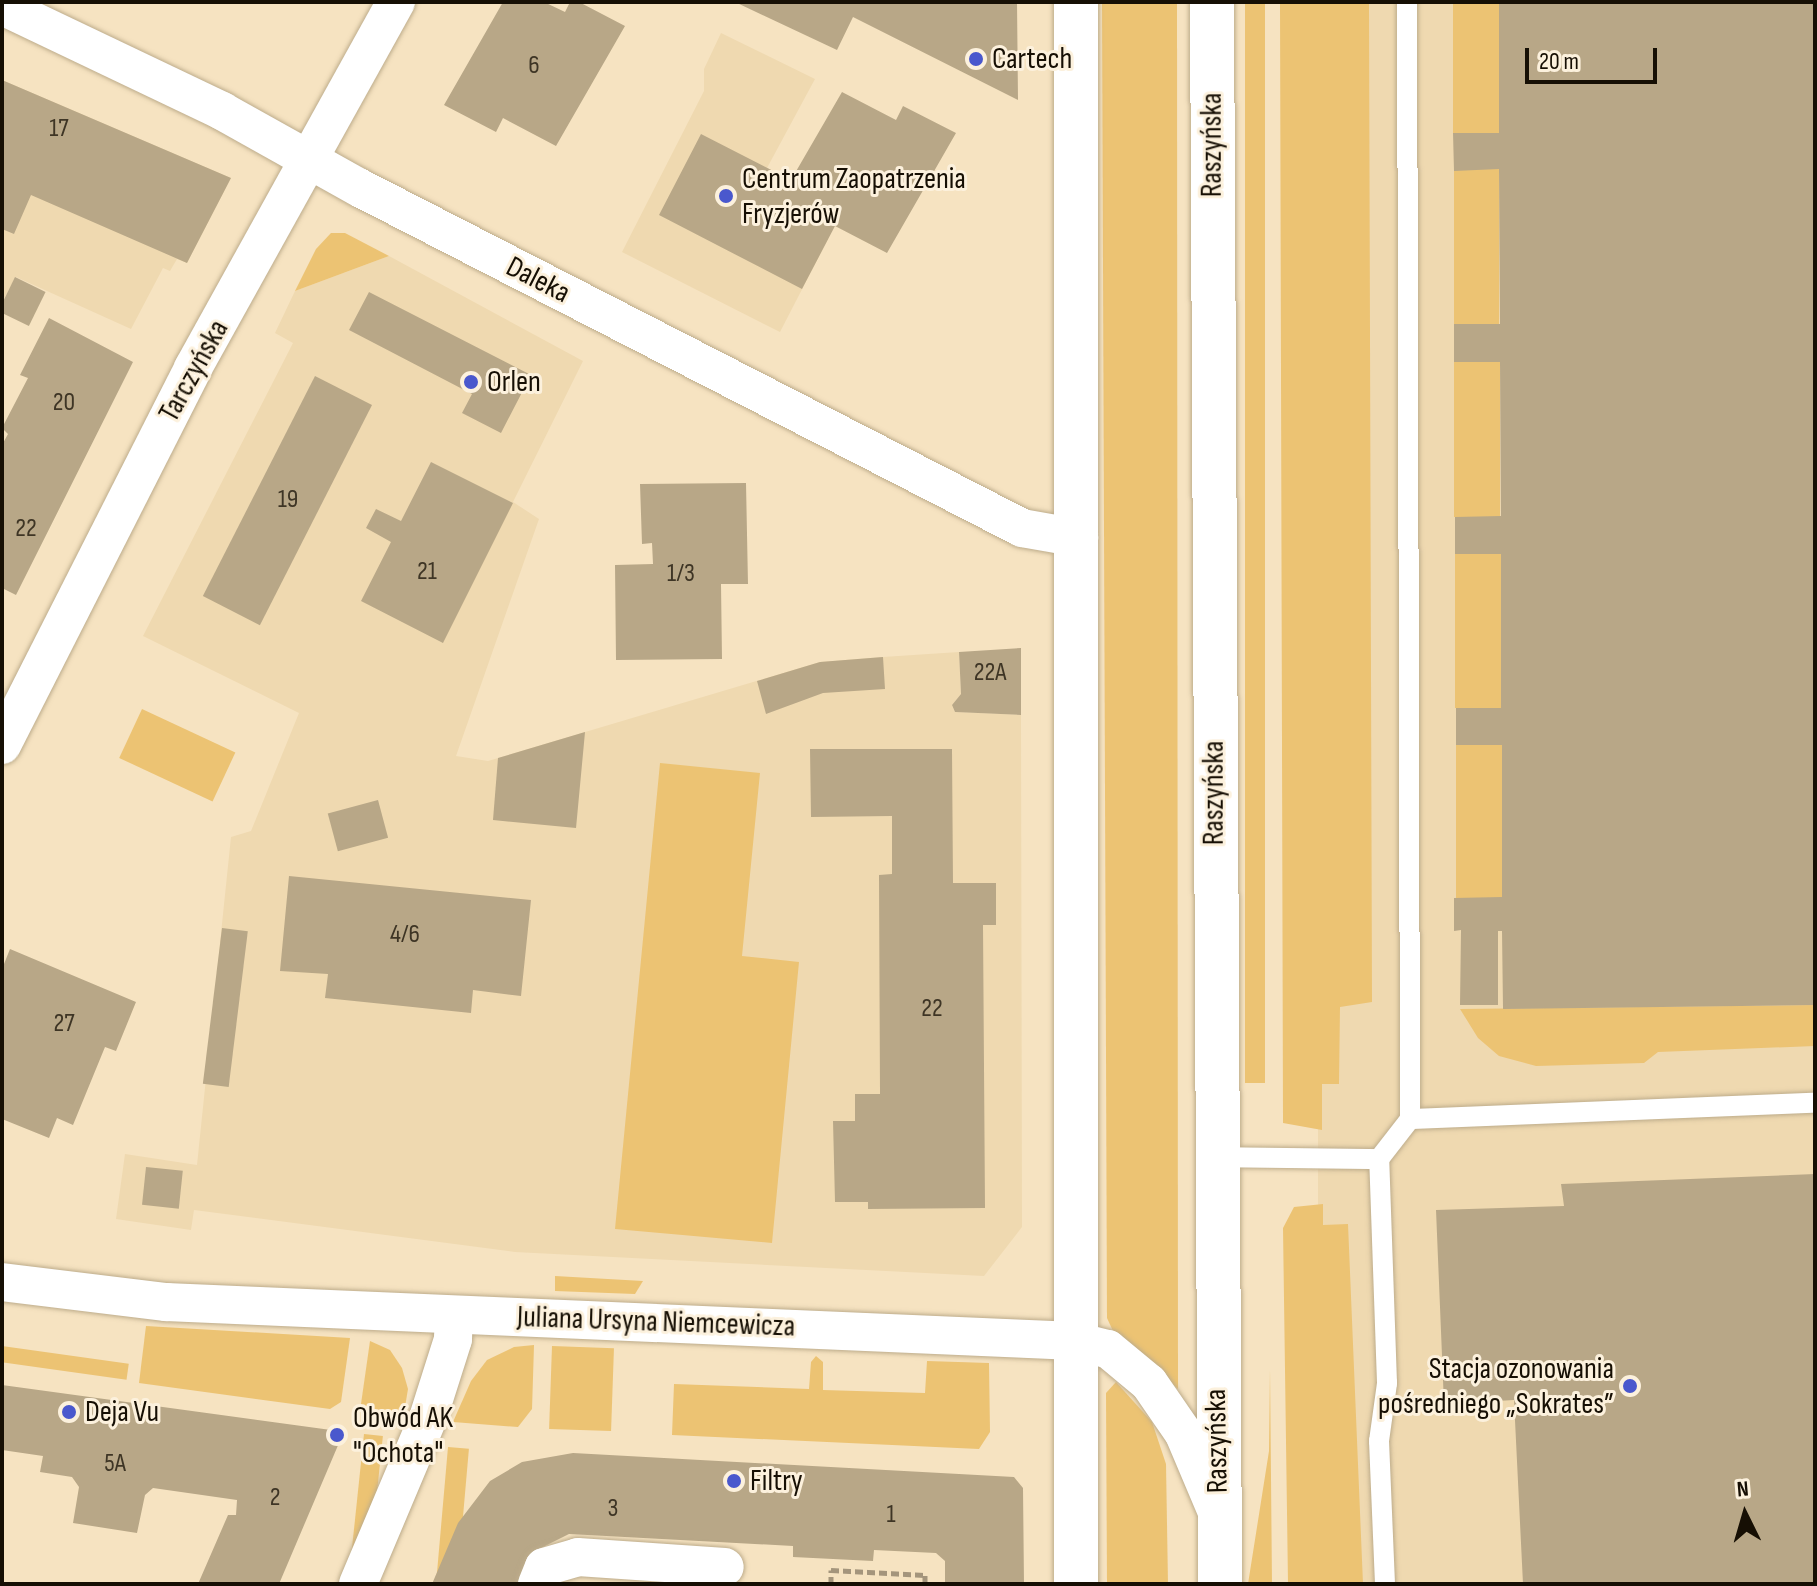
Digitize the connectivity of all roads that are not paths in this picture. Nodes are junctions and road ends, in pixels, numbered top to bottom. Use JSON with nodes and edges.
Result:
{"nodes":[{"id":1,"x":396,"y":2,"type":"edge"},
{"id":2,"x":1076,"y":2,"type":"edge"},
{"id":3,"x":1212,"y":2,"type":"edge"},
{"id":4,"x":1407,"y":2,"type":"edge"},
{"id":5,"x":2,"y":6,"type":"edge"},
{"id":6,"x":309,"y":160,"type":"junction"},
{"id":7,"x":1079,"y":538,"type":"junction"},
{"id":8,"x":2,"y":745,"type":"edge"},
{"id":9,"x":1815,"y":1103,"type":"edge"},
{"id":10,"x":1410,"y":1119,"type":"junction"},
{"id":11,"x":1215,"y":1157,"type":"junction"},
{"id":12,"x":1379,"y":1159,"type":"junction"},
{"id":13,"x":2,"y":1282,"type":"edge"},
{"id":14,"x":454,"y":1315,"type":"junction"},
{"id":15,"x":1075,"y":1341,"type":"junction"},
{"id":16,"x":1218,"y":1514,"type":"junction"},
{"id":17,"x":725,"y":1567,"type":"dead end"},
{"id":18,"x":358,"y":1584,"type":"edge"},
{"id":19,"x":537,"y":1584,"type":"edge"},
{"id":20,"x":1076,"y":1584,"type":"edge"},
{"id":21,"x":1220,"y":1584,"type":"edge"},
{"id":22,"x":1385,"y":1584,"type":"edge"}],
"edges":[{"from":1,"to":6,"type":"street","name":"Tarczyńska"},
{"from":2,"to":7,"type":"main road"},
{"from":3,"to":11,"type":"main road","name":"Raszyńska"},
{"from":4,"to":10,"type":"lane"},
{"from":5,"to":6,"type":"street","name":"Daleka"},
{"from":6,"to":7,"type":"street","name":"Daleka"},
{"from":6,"to":8,"type":"street","name":"Tarczyńska"},
{"from":7,"to":15,"type":"main road"},
{"from":9,"to":10,"type":"lane"},
{"from":10,"to":12,"type":"lane"},
{"from":11,"to":12,"type":"lane"},
{"from":11,"to":16,"type":"main road","name":"Raszyńska"},
{"from":12,"to":22,"type":"lane"},
{"from":13,"to":14,"type":"street","name":"Juliana Ursyna Niemcewicza"},
{"from":14,"to":15,"type":"street","name":"Juliana Ursyna Niemcewicza"},
{"from":14,"to":18,"type":"street"},
{"from":15,"to":16,"type":"street","name":"Juliana Ursyna Niemcewicza"},
{"from":15,"to":20,"type":"main road"},
{"from":16,"to":21,"type":"main road","name":"Raszyńska"},
{"from":17,"to":19,"type":"street"}]}
